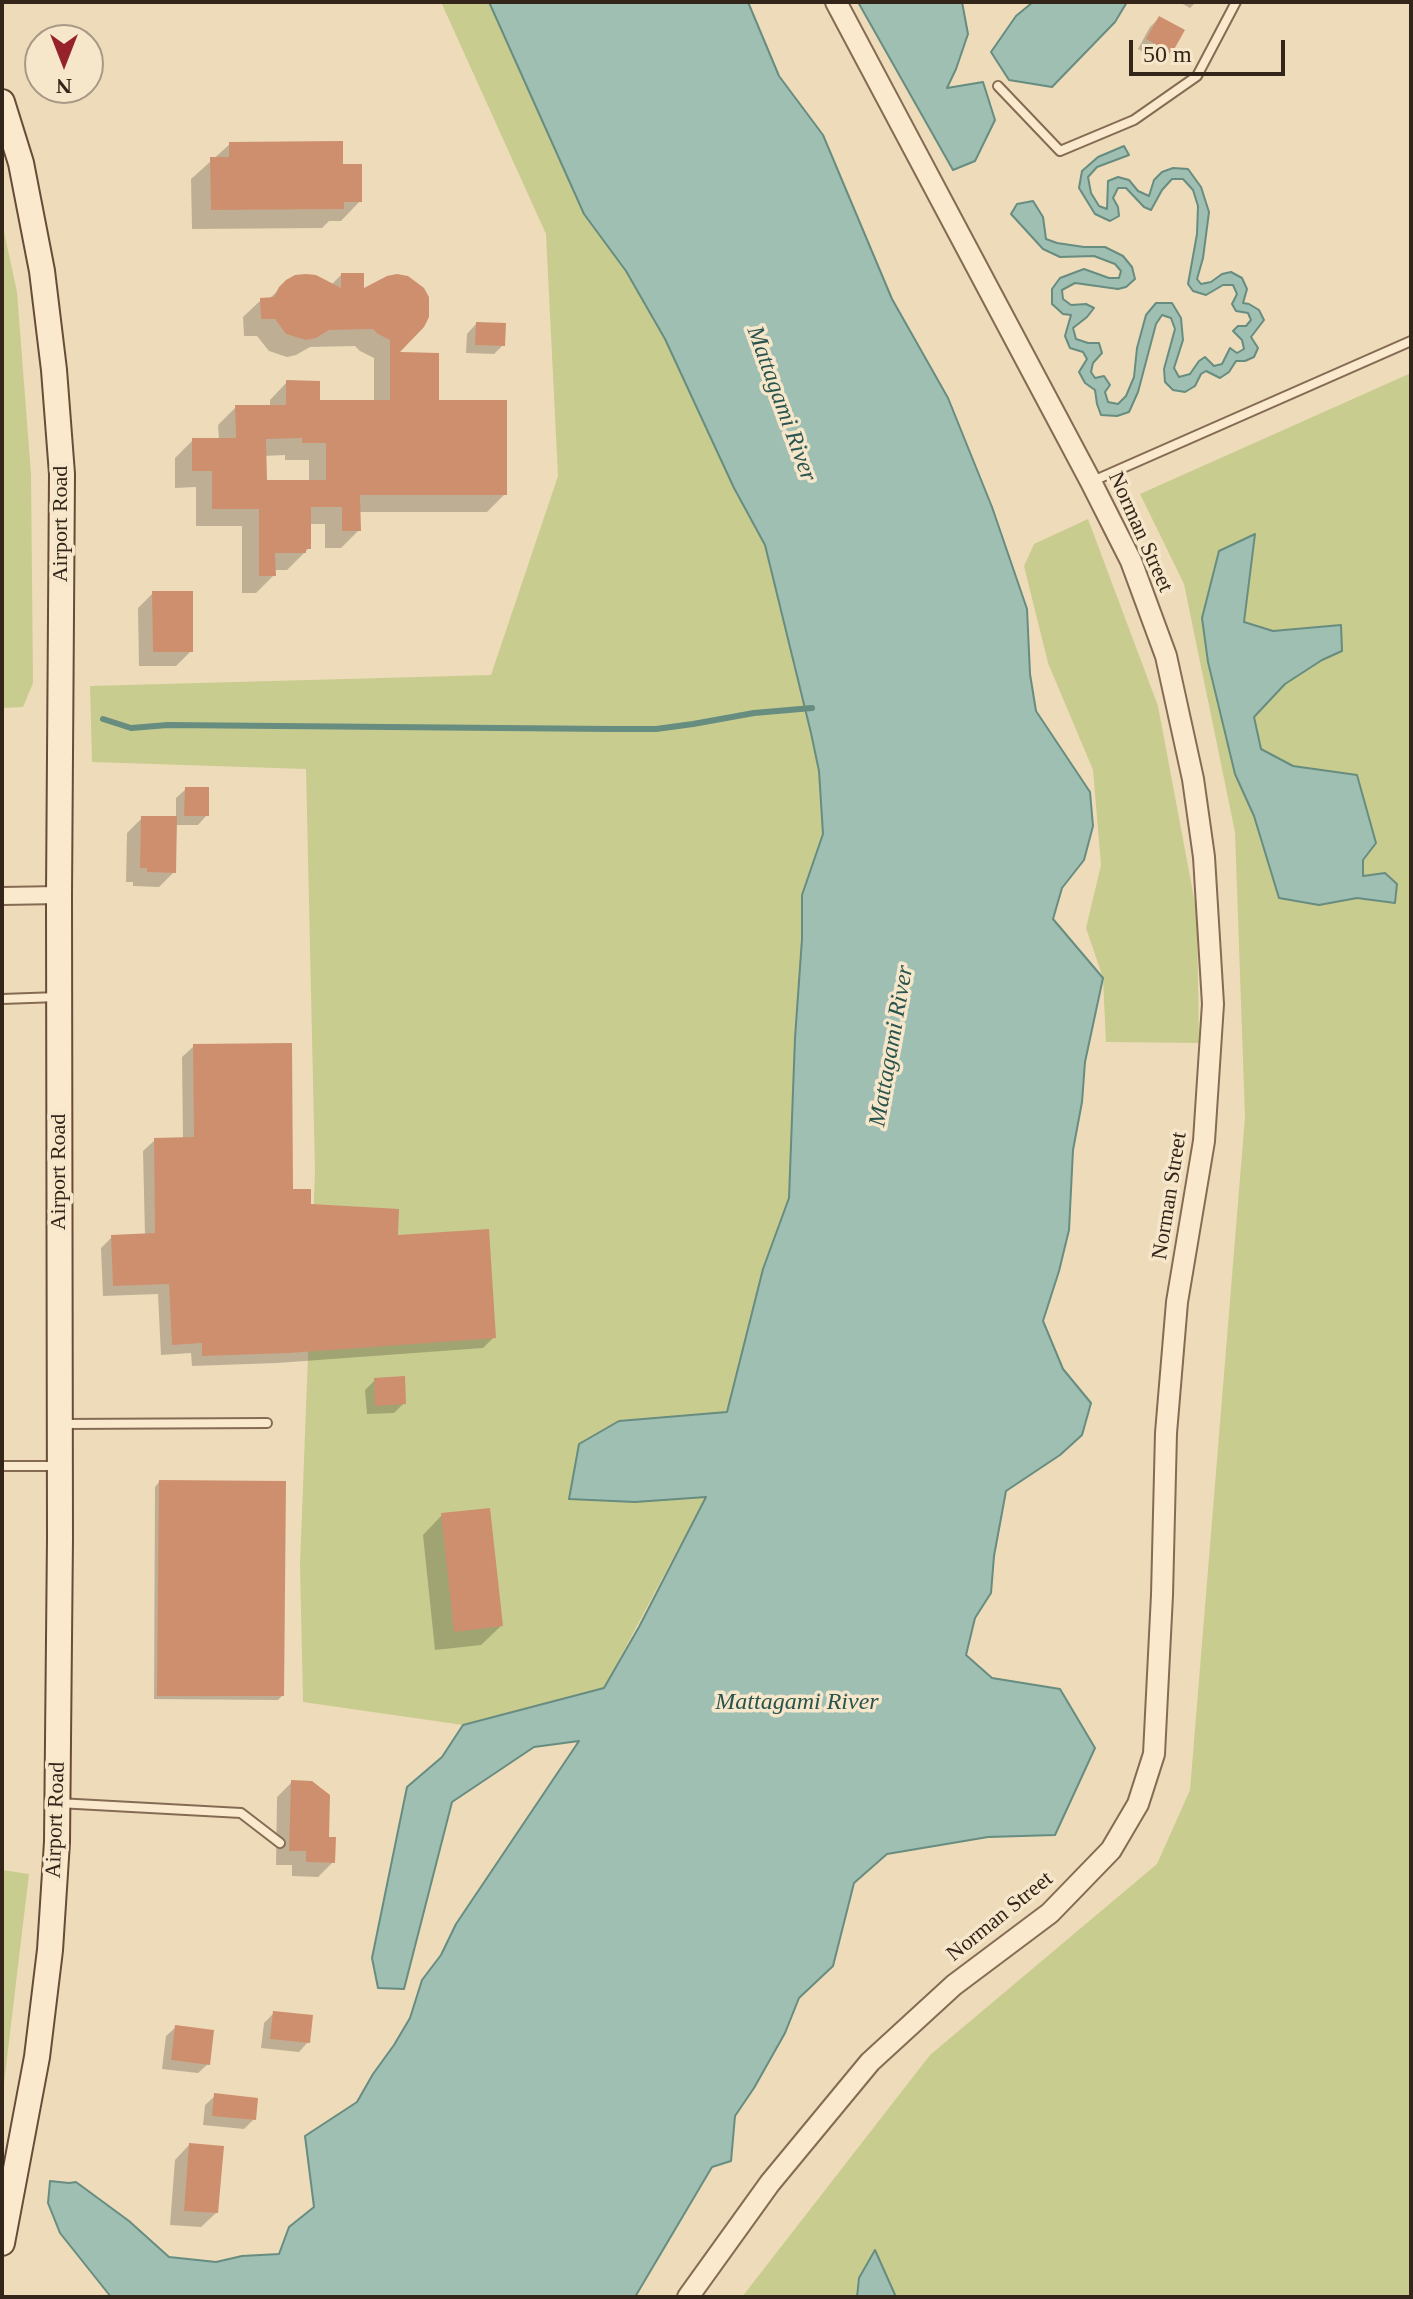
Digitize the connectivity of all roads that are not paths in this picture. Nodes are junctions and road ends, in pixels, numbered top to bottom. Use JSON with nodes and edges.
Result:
{"nodes":[{"id":1,"x":836,"y":2,"type":"edge"},
{"id":2,"x":1236,"y":2,"type":"edge"},
{"id":3,"x":998,"y":86,"type":"dead end"},
{"id":4,"x":2,"y":102,"type":"edge"},
{"id":5,"x":1411,"y":341,"type":"edge"},
{"id":6,"x":1091,"y":482,"type":"junction"},
{"id":7,"x":59,"y":895,"type":"junction"},
{"id":8,"x":2,"y":896,"type":"edge"},
{"id":9,"x":59,"y":997,"type":"junction"},
{"id":10,"x":2,"y":999,"type":"edge"},
{"id":11,"x":267,"y":1423,"type":"dead end"},
{"id":12,"x":60,"y":1424,"type":"junction"},
{"id":13,"x":2,"y":1466,"type":"edge"},
{"id":14,"x":60,"y":1466,"type":"junction"},
{"id":15,"x":57,"y":1803,"type":"junction"},
{"id":16,"x":280,"y":1843,"type":"dead end"},
{"id":17,"x":4,"y":2219,"type":"edge"},
{"id":18,"x":2,"y":2243,"type":"edge"},
{"id":19,"x":688,"y":2297,"type":"edge"}],
"edges":[{"from":1,"to":6,"type":"street","name":"Norman Street"},
{"from":2,"to":3,"type":"lane"},
{"from":4,"to":7,"type":"main road","name":"Airport Road"},
{"from":5,"to":6,"type":"lane"},
{"from":6,"to":19,"type":"street","name":"Norman Street"},
{"from":7,"to":8,"type":"street"},
{"from":7,"to":9,"type":"main road","name":"Airport Road"},
{"from":9,"to":10,"type":"lane"},
{"from":9,"to":12,"type":"main road","name":"Airport Road"},
{"from":11,"to":12,"type":"lane"},
{"from":12,"to":14,"type":"main road","name":"Airport Road"},
{"from":13,"to":14,"type":"lane"},
{"from":14,"to":15,"type":"main road","name":"Airport Road"},
{"from":15,"to":16,"type":"lane"},
{"from":15,"to":17,"type":"main road","name":"Airport Road"},
{"from":17,"to":18,"type":"main road","name":"Airport Road"}]}
